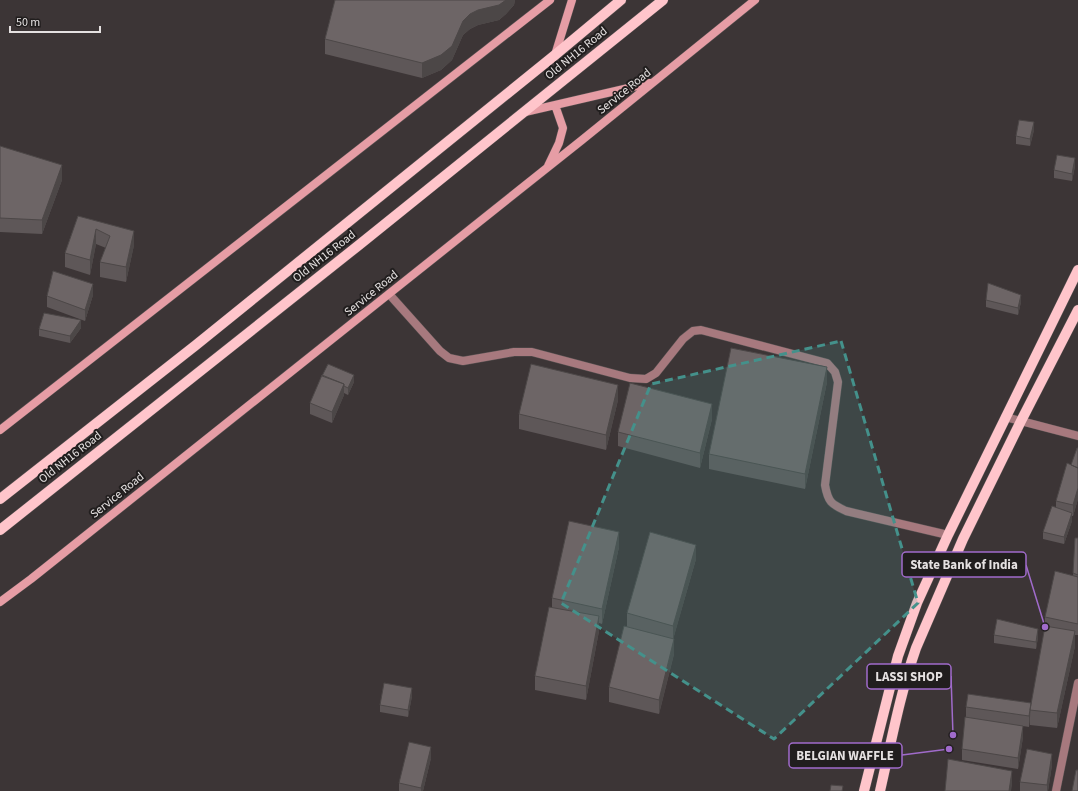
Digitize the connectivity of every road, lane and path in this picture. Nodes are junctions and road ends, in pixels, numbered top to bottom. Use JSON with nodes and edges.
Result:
{"nodes":[{"id":1,"x":550,"y":0,"type":"edge"},
{"id":2,"x":572,"y":0,"type":"edge"},
{"id":3,"x":621,"y":0,"type":"edge"},
{"id":4,"x":663,"y":0,"type":"edge"},
{"id":5,"x":755,"y":0,"type":"edge"},
{"id":6,"x":555,"y":55,"type":"junction"},
{"id":7,"x":653,"y":82,"type":"junction"},
{"id":8,"x":555,"y":105,"type":"junction"},
{"id":9,"x":523,"y":113,"type":"junction"},
{"id":10,"x":548,"y":167,"type":"junction"},
{"id":11,"x":1078,"y":270,"type":"edge"},
{"id":12,"x":389,"y":294,"type":"junction"},
{"id":13,"x":1078,"y":310,"type":"edge"},
{"id":14,"x":1005,"y":417,"type":"junction"},
{"id":15,"x":1021,"y":421,"type":"junction"},
{"id":16,"x":0,"y":430,"type":"edge"},
{"id":17,"x":1078,"y":436,"type":"edge"},
{"id":18,"x":0,"y":499,"type":"edge"},
{"id":19,"x":0,"y":530,"type":"edge"},
{"id":20,"x":948,"y":535,"type":"junction"},
{"id":21,"x":0,"y":602,"type":"edge"},
{"id":22,"x":1078,"y":683,"type":"edge"},
{"id":23,"x":864,"y":791,"type":"edge"},
{"id":24,"x":880,"y":791,"type":"edge"},
{"id":25,"x":1056,"y":791,"type":"edge"}],
"edges":[{"from":1,"to":16,"type":"street"},
{"from":2,"to":6,"type":"street"},
{"from":3,"to":6,"type":"main road","name":"Old NH16 Road"},
{"from":4,"to":9,"type":"main road","name":"Old NH16 Road"},
{"from":5,"to":7,"type":"street","name":"Service Road"},
{"from":6,"to":18,"type":"main road","name":"Old NH16 Road"},
{"from":7,"to":8,"type":"street"},
{"from":7,"to":10,"type":"street","name":"Service Road"},
{"from":8,"to":9,"type":"street"},
{"from":8,"to":10,"type":"street"},
{"from":9,"to":19,"type":"main road","name":"Old NH16 Road"},
{"from":10,"to":12,"type":"street","name":"Service Road"},
{"from":11,"to":14,"type":"main road"},
{"from":12,"to":20,"type":"street"},
{"from":12,"to":21,"type":"street","name":"Service Road"},
{"from":13,"to":15,"type":"main road"},
{"from":14,"to":15,"type":"street"},
{"from":14,"to":20,"type":"main road"},
{"from":15,"to":17,"type":"street"},
{"from":15,"to":24,"type":"main road"},
{"from":20,"to":23,"type":"main road"},
{"from":22,"to":25,"type":"street"}]}
